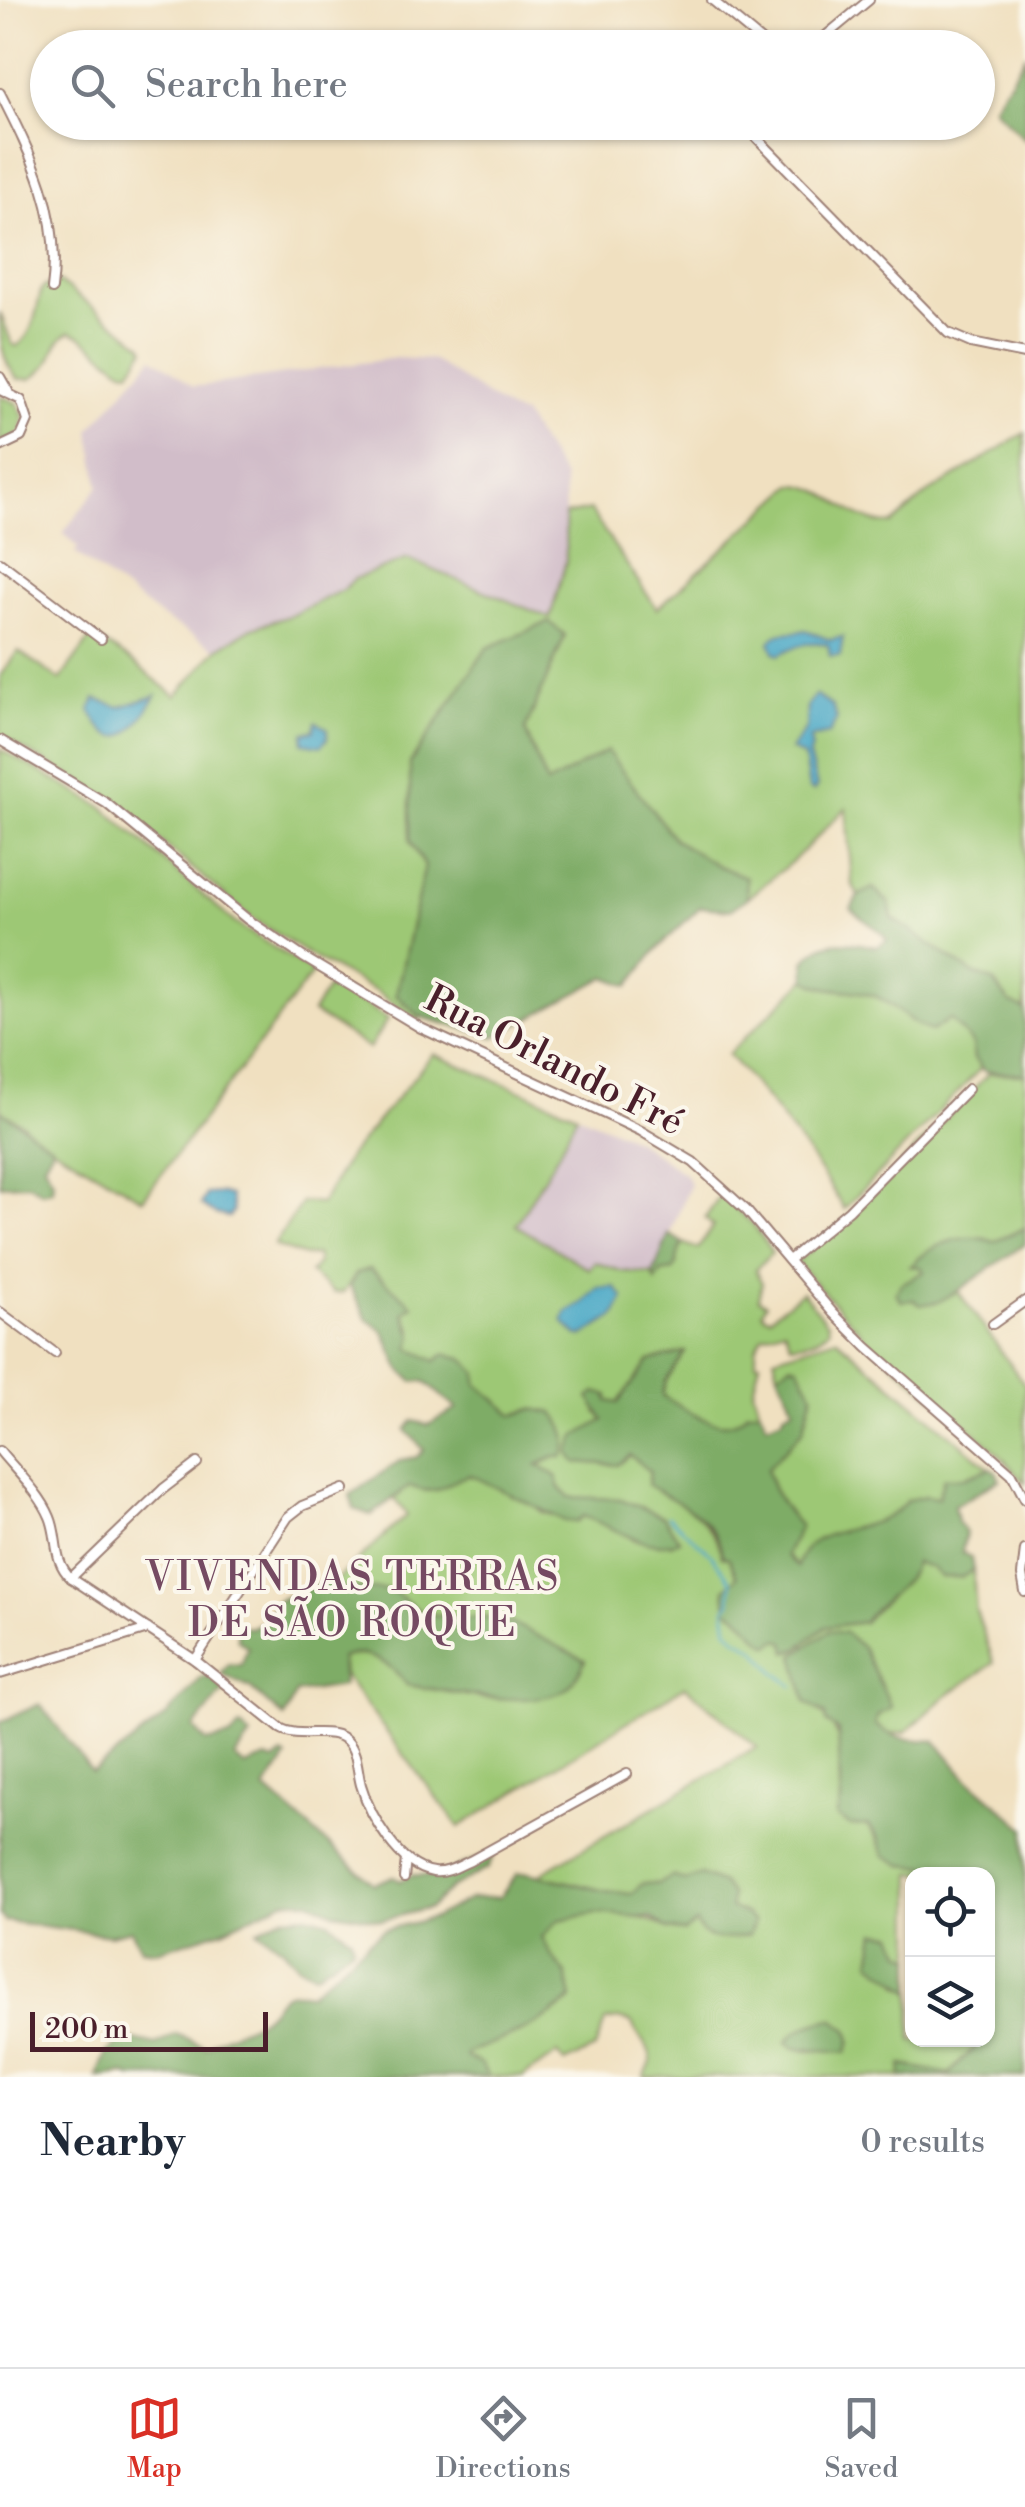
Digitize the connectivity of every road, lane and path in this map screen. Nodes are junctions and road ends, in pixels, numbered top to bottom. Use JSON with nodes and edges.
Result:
{"nodes":[{"id":1,"x":712,"y":0,"type":"edge"},
{"id":2,"x":869,"y":0,"type":"edge"},
{"id":3,"x":748,"y":30,"type":"edge"},
{"id":4,"x":833,"y":30,"type":"edge"},
{"id":5,"x":0,"y":93,"type":"edge"},
{"id":6,"x":759,"y":140,"type":"edge"},
{"id":7,"x":52,"y":289,"type":"dead end"},
{"id":8,"x":1025,"y":354,"type":"edge"},
{"id":9,"x":0,"y":377,"type":"edge"},
{"id":10,"x":4,"y":391,"type":"edge"},
{"id":11,"x":2,"y":448,"type":"edge"},
{"id":12,"x":0,"y":562,"type":"edge"},
{"id":13,"x":101,"y":638,"type":"dead end"},
{"id":14,"x":0,"y":740,"type":"edge"},
{"id":15,"x":968,"y":1089,"type":"dead end"},
{"id":16,"x":789,"y":1260,"type":"junction"},
{"id":17,"x":1024,"y":1305,"type":"edge"},
{"id":18,"x":0,"y":1312,"type":"edge"},
{"id":19,"x":992,"y":1324,"type":"dead end"},
{"id":20,"x":56,"y":1353,"type":"dead end"},
{"id":21,"x":0,"y":1451,"type":"edge"},
{"id":22,"x":197,"y":1463,"type":"dead end"},
{"id":23,"x":344,"y":1489,"type":"dead end"},
{"id":24,"x":1025,"y":1499,"type":"edge"},
{"id":25,"x":1025,"y":1550,"type":"edge"},
{"id":26,"x":70,"y":1578,"type":"junction"},
{"id":27,"x":1025,"y":1592,"type":"edge"},
{"id":28,"x":148,"y":1629,"type":"junction"},
{"id":29,"x":194,"y":1660,"type":"junction"},
{"id":30,"x":0,"y":1674,"type":"edge"},
{"id":31,"x":628,"y":1774,"type":"dead end"},
{"id":32,"x":406,"y":1859,"type":"junction"},
{"id":33,"x":404,"y":1878,"type":"dead end"}],
"edges":[{"from":1,"to":3,"type":"street"},
{"from":2,"to":4,"type":"street"},
{"from":5,"to":7,"type":"street"},
{"from":6,"to":8,"type":"street"},
{"from":9,"to":10,"type":"street"},
{"from":10,"to":11,"type":"street"},
{"from":12,"to":13,"type":"street"},
{"from":14,"to":16,"type":"street","name":"Rua Orlando Fré"},
{"from":15,"to":16,"type":"street"},
{"from":16,"to":24,"type":"street","name":"Rua Orlando Fré"},
{"from":17,"to":19,"type":"street"},
{"from":18,"to":20,"type":"street"},
{"from":21,"to":26,"type":"street"},
{"from":22,"to":26,"type":"street"},
{"from":23,"to":29,"type":"street"},
{"from":25,"to":27,"type":"street"},
{"from":26,"to":28,"type":"street"},
{"from":28,"to":29,"type":"street"},
{"from":28,"to":30,"type":"street"},
{"from":29,"to":32,"type":"street"},
{"from":31,"to":32,"type":"street"},
{"from":32,"to":33,"type":"street"}]}
